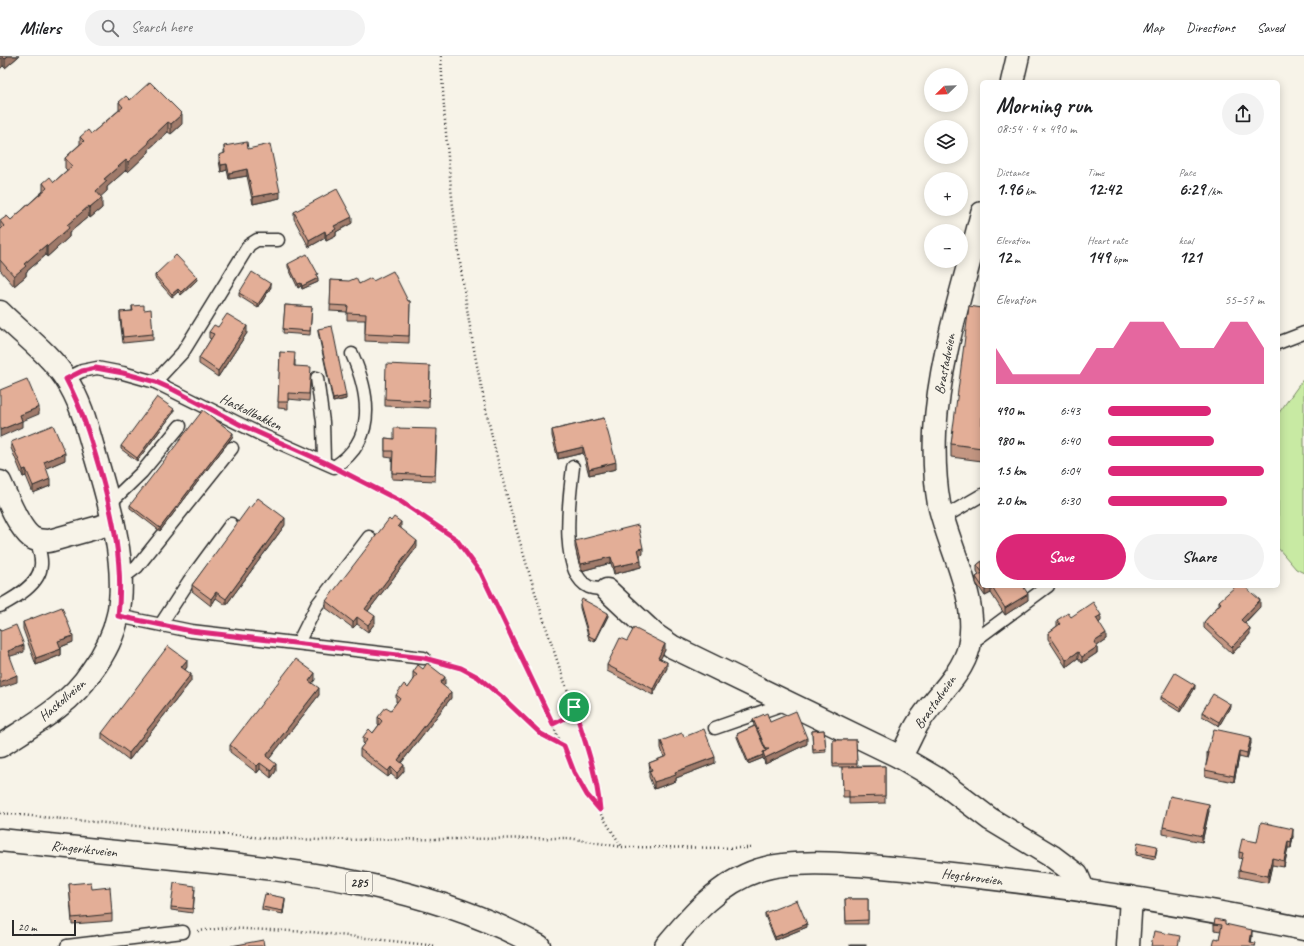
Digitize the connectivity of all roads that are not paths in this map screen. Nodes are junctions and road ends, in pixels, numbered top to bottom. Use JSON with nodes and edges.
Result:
{"nodes":[{"id":1,"x":1018,"y":56,"type":"edge"},
{"id":2,"x":1012,"y":80,"type":"edge"},
{"id":3,"x":980,"y":221,"type":"edge"},
{"id":4,"x":278,"y":240,"type":"dead end"},
{"id":5,"x":0,"y":312,"type":"edge"},
{"id":6,"x":1304,"y":333,"type":"edge"},
{"id":7,"x":1280,"y":342,"type":"edge"},
{"id":8,"x":352,"y":354,"type":"dead end"},
{"id":9,"x":317,"y":378,"type":"dead end"},
{"id":10,"x":66,"y":379,"type":"junction"},
{"id":11,"x":156,"y":382,"type":"junction"},
{"id":12,"x":180,"y":426,"type":"dead end"},
{"id":13,"x":232,"y":448,"type":"dead end"},
{"id":14,"x":329,"y":464,"type":"junction"},
{"id":15,"x":573,"y":467,"type":"dead end"},
{"id":16,"x":0,"y":482,"type":"edge"},
{"id":17,"x":980,"y":496,"type":"edge"},
{"id":18,"x":110,"y":514,"type":"junction"},
{"id":19,"x":944,"y":517,"type":"junction"},
{"id":20,"x":231,"y":524,"type":"dead end"},
{"id":21,"x":369,"y":537,"type":"dead end"},
{"id":22,"x":37,"y":540,"type":"junction"},
{"id":23,"x":120,"y":580,"type":"junction"},
{"id":24,"x":1045,"y":588,"type":"edge"},
{"id":25,"x":607,"y":590,"type":"joint"},
{"id":26,"x":0,"y":606,"type":"edge"},
{"id":27,"x":118,"y":616,"type":"junction"},
{"id":28,"x":161,"y":624,"type":"junction"},
{"id":29,"x":298,"y":643,"type":"junction"},
{"id":30,"x":969,"y":644,"type":"junction"},
{"id":31,"x":424,"y":658,"type":"road end"},
{"id":32,"x":787,"y":703,"type":"junction"},
{"id":33,"x":715,"y":728,"type":"dead end"},
{"id":34,"x":0,"y":746,"type":"edge"},
{"id":35,"x":900,"y":757,"type":"junction"},
{"id":36,"x":0,"y":840,"type":"edge"},
{"id":37,"x":1084,"y":891,"type":"junction"},
{"id":38,"x":1132,"y":897,"type":"junction"},
{"id":39,"x":1304,"y":929,"type":"edge"},
{"id":40,"x":183,"y":932,"type":"road end"},
{"id":41,"x":67,"y":946,"type":"edge"},
{"id":42,"x":540,"y":946,"type":"edge"},
{"id":43,"x":666,"y":946,"type":"edge"},
{"id":44,"x":1128,"y":946,"type":"edge"}],
"edges":[{"from":1,"to":2,"type":"street"},
{"from":3,"to":19,"type":"street","name":"Brastadveien"},
{"from":4,"to":11,"type":"lane"},
{"from":5,"to":10,"type":"street","name":"Haskollveien"},
{"from":6,"to":7,"type":"lane"},
{"from":8,"to":14,"type":"lane"},
{"from":9,"to":14,"type":"lane"},
{"from":10,"to":11,"type":"lane","name":"Haskollbakken"},
{"from":10,"to":18,"type":"street","name":"Haskollveien"},
{"from":11,"to":14,"type":"lane","name":"Haskollbakken"},
{"from":12,"to":18,"type":"lane"},
{"from":13,"to":23,"type":"lane"},
{"from":15,"to":25,"type":"lane"},
{"from":16,"to":22,"type":"street"},
{"from":17,"to":19,"type":"lane"},
{"from":18,"to":22,"type":"street"},
{"from":18,"to":23,"type":"street","name":"Haskollveien"},
{"from":19,"to":30,"type":"street","name":"Brastadveien"},
{"from":20,"to":28,"type":"lane"},
{"from":21,"to":29,"type":"lane"},
{"from":22,"to":26,"type":"lane"},
{"from":23,"to":27,"type":"street","name":"Haskollveien"},
{"from":24,"to":30,"type":"lane"},
{"from":25,"to":32,"type":"street"},
{"from":27,"to":28,"type":"lane"},
{"from":27,"to":34,"type":"street","name":"Haskollveien"},
{"from":28,"to":29,"type":"lane"},
{"from":29,"to":31,"type":"lane"},
{"from":30,"to":35,"type":"street","name":"Brastadveien"},
{"from":32,"to":33,"type":"lane"},
{"from":32,"to":35,"type":"street"},
{"from":35,"to":37,"type":"street"},
{"from":36,"to":42,"type":"street","name":"Ringeriksveien","number":"285"},
{"from":37,"to":38,"type":"street","name":"Hegsbroveien"},
{"from":37,"to":43,"type":"street","name":"Hegsbroveien"},
{"from":38,"to":39,"type":"street","name":"Hegsbroveien"},
{"from":38,"to":44,"type":"street"},
{"from":40,"to":41,"type":"lane"}]}
